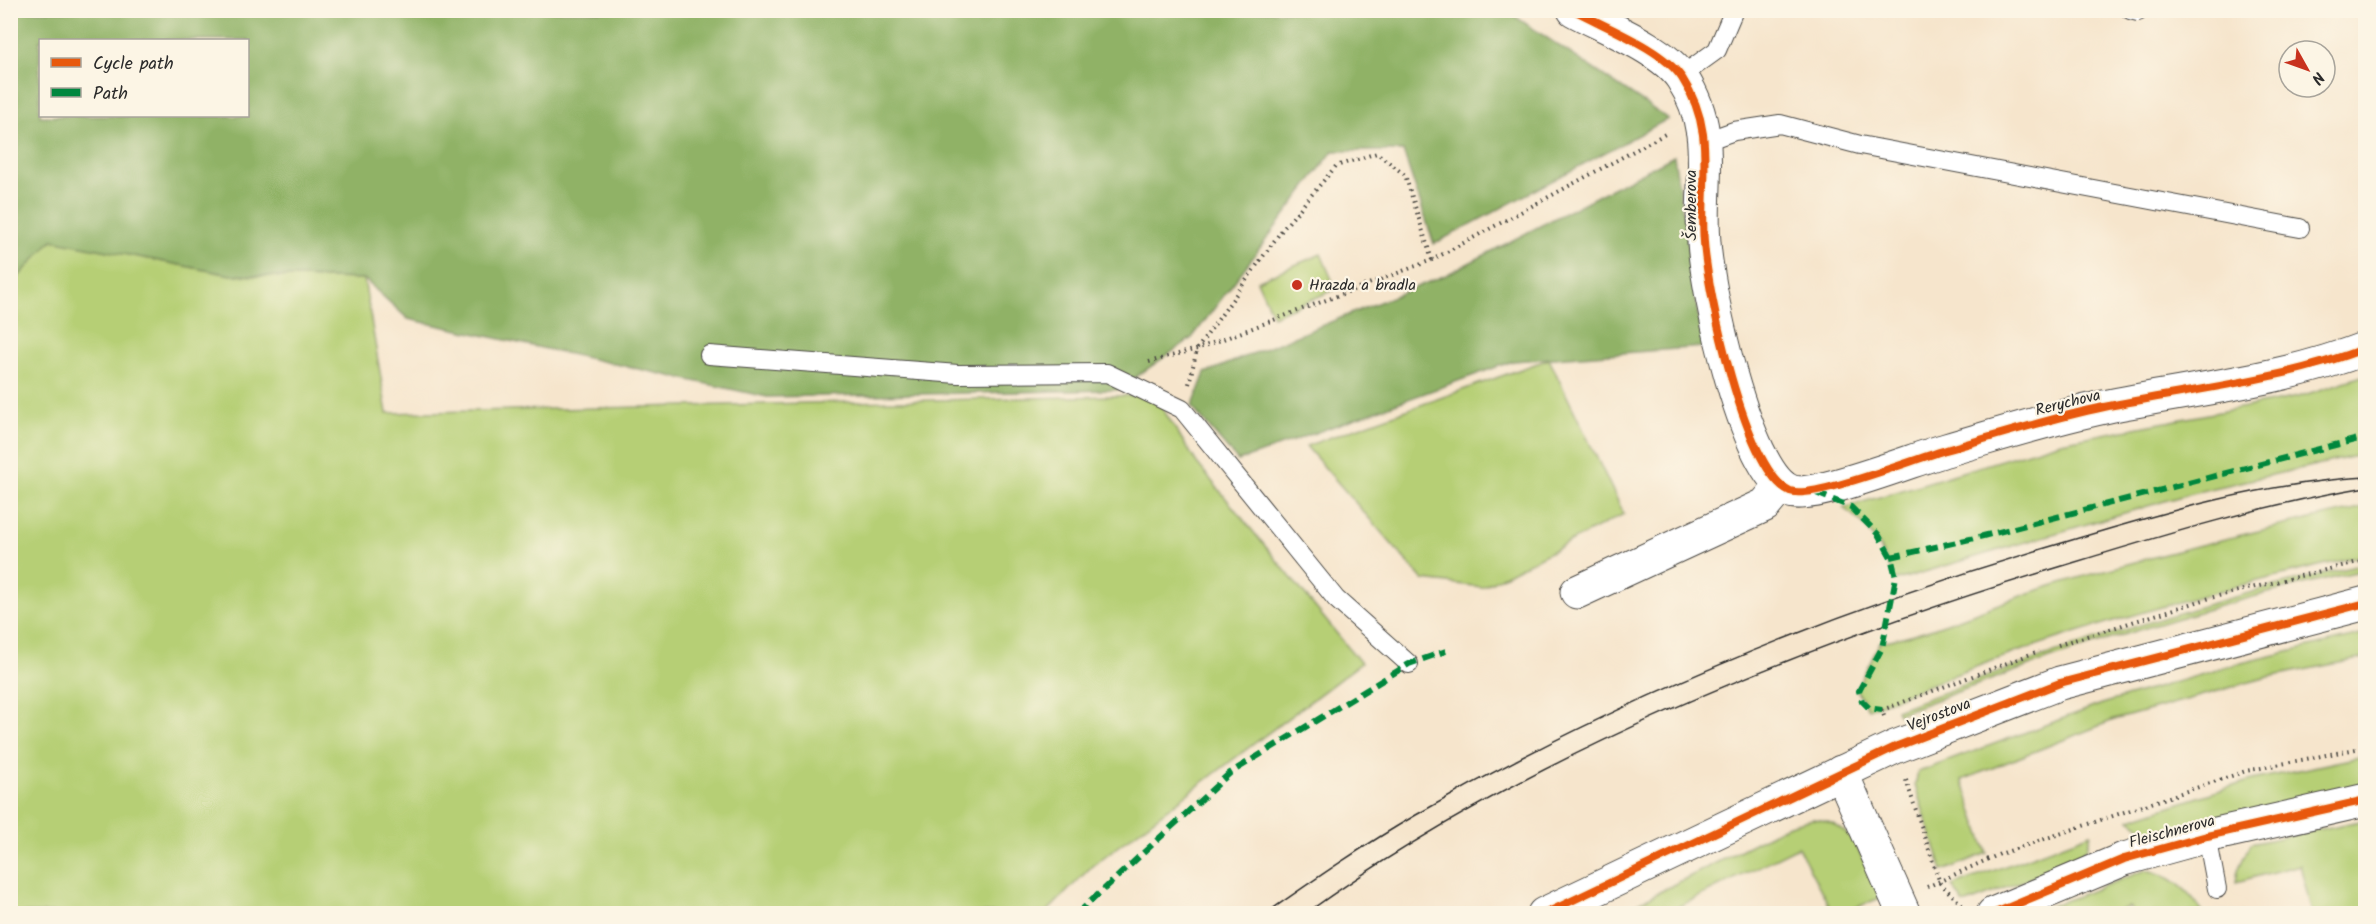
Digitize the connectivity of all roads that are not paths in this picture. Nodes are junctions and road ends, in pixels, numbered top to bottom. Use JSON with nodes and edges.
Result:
{"nodes":[{"id":1,"x":1574,"y":10,"type":"edge"},
{"id":2,"x":1734,"y":10,"type":"edge"},
{"id":3,"x":1681,"y":76,"type":"junction"},
{"id":4,"x":1703,"y":128,"type":"junction"},
{"id":5,"x":2300,"y":228,"type":"dead end"},
{"id":6,"x":2366,"y":348,"type":"edge"},
{"id":7,"x":709,"y":355,"type":"dead end"},
{"id":8,"x":1781,"y":486,"type":"junction"},
{"id":9,"x":1577,"y":592,"type":"dead end"},
{"id":10,"x":2366,"y":603,"type":"edge"},
{"id":11,"x":1409,"y":664,"type":"dead end"},
{"id":12,"x":1841,"y":772,"type":"junction"},
{"id":13,"x":2366,"y":800,"type":"edge"},
{"id":14,"x":2207,"y":836,"type":"junction"},
{"id":15,"x":2217,"y":889,"type":"dead end"},
{"id":16,"x":1900,"y":905,"type":"edge"},
{"id":17,"x":1544,"y":914,"type":"edge"},
{"id":18,"x":1993,"y":914,"type":"edge"}],
"edges":[{"from":1,"to":3,"type":"street"},
{"from":2,"to":3,"type":"lane"},
{"from":3,"to":4,"type":"street"},
{"from":4,"to":5,"type":"lane"},
{"from":4,"to":8,"type":"street","name":"Šemberova"},
{"from":6,"to":8,"type":"street","name":"Rerychova"},
{"from":7,"to":11,"type":"lane"},
{"from":8,"to":9,"type":"street"},
{"from":10,"to":12,"type":"street","name":"Vejrostova"},
{"from":12,"to":16,"type":"street"},
{"from":12,"to":17,"type":"street","name":"Vejrostova"},
{"from":13,"to":14,"type":"street","name":"Fleischnerova"},
{"from":14,"to":15,"type":"lane"},
{"from":14,"to":18,"type":"street","name":"Fleischnerova"}]}
